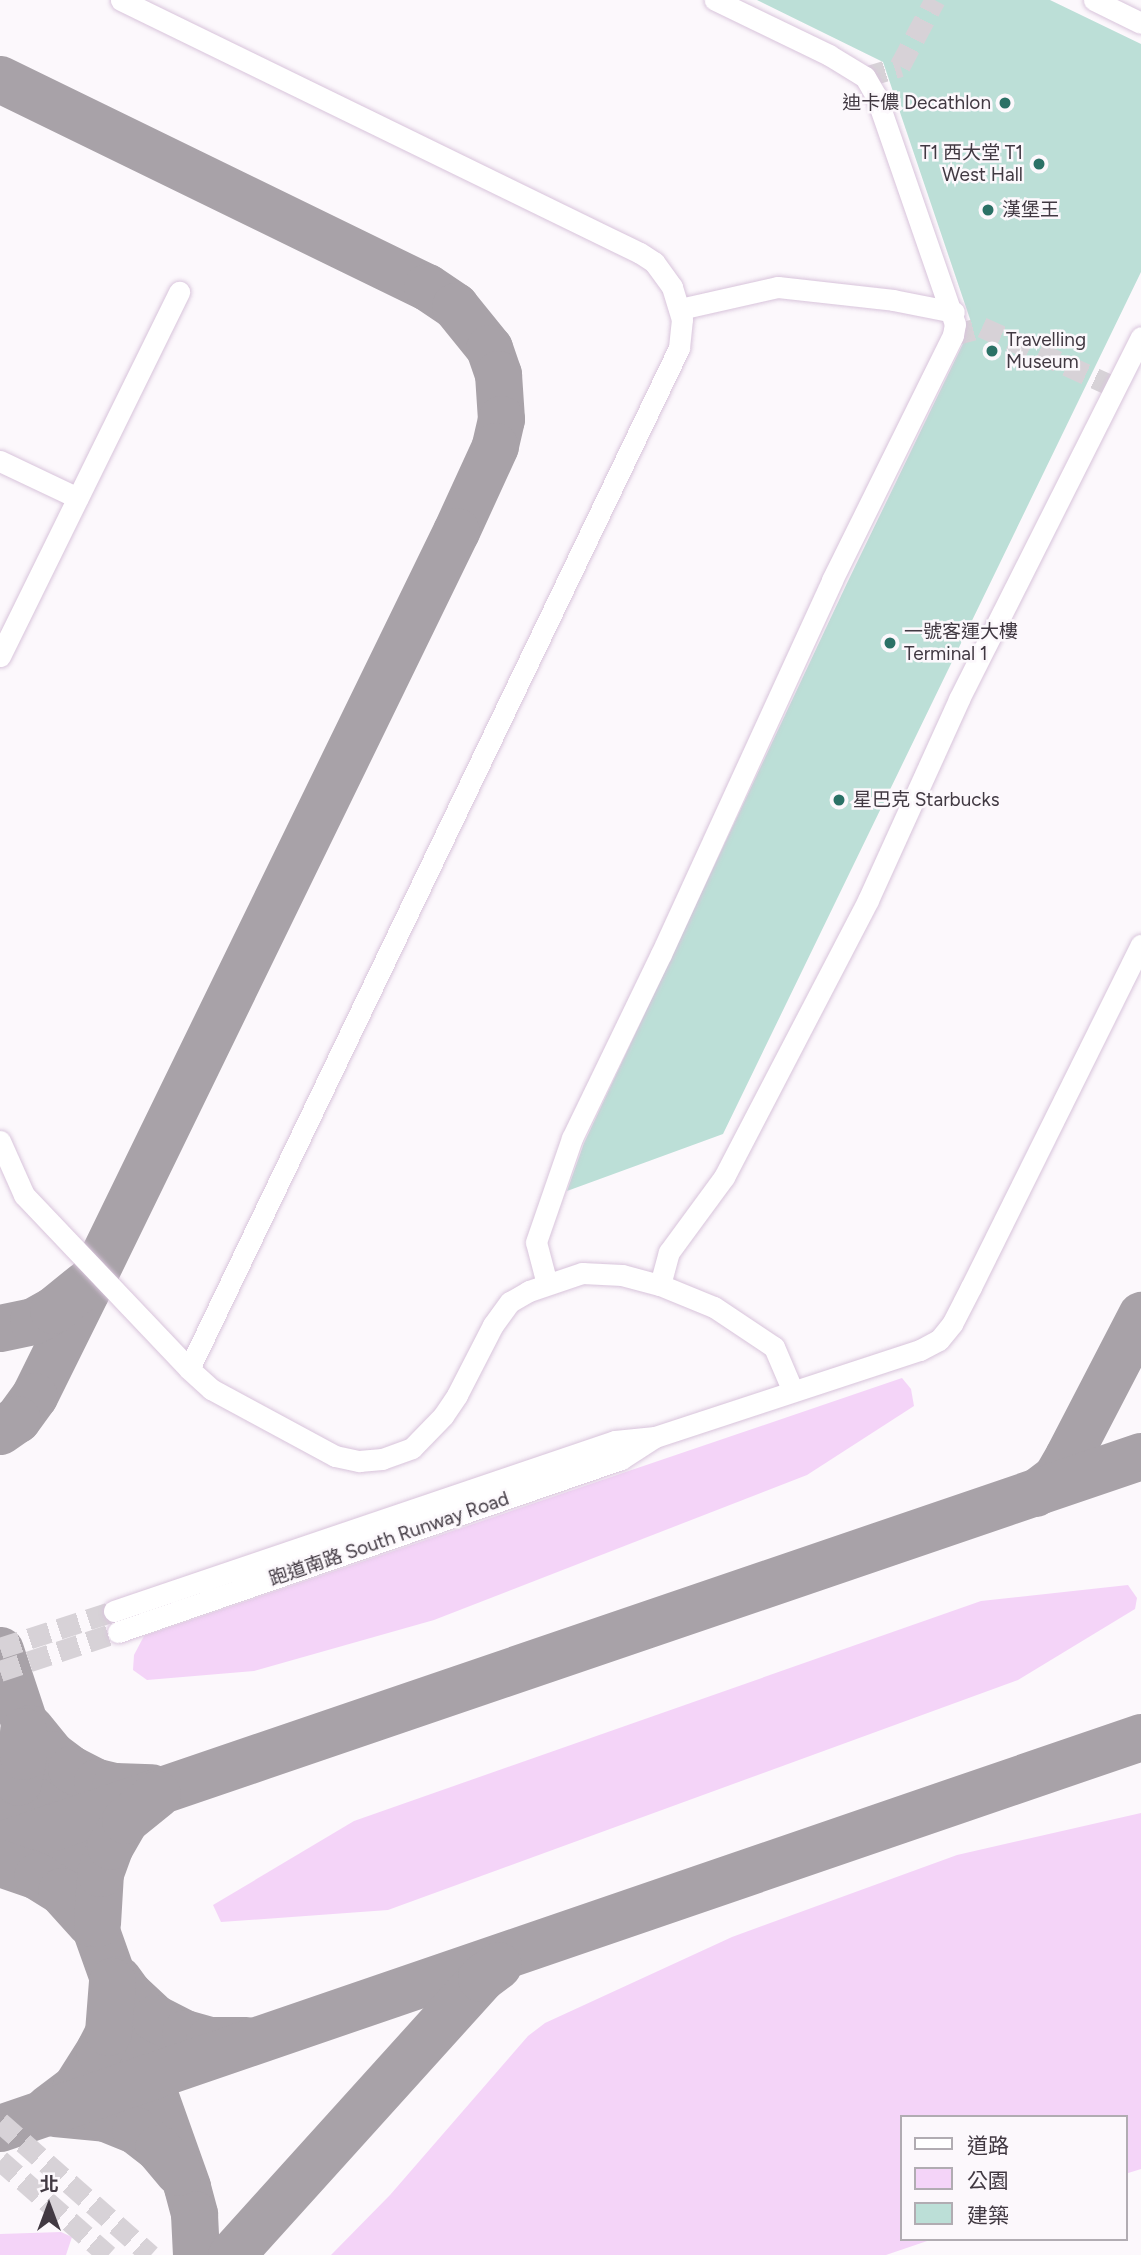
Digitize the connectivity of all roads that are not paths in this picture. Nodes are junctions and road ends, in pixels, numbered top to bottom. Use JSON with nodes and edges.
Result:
{"nodes":[{"id":1,"x":121,"y":0,"type":"edge"},
{"id":2,"x":715,"y":0,"type":"edge"},
{"id":3,"x":1094,"y":0,"type":"edge"},
{"id":4,"x":1141,"y":23,"type":"edge"},
{"id":5,"x":179,"y":292,"type":"dead end"},
{"id":6,"x":680,"y":309,"type":"junction"},
{"id":7,"x":954,"y":312,"type":"junction"},
{"id":8,"x":1139,"y":345,"type":"edge"},
{"id":9,"x":0,"y":461,"type":"edge"},
{"id":10,"x":78,"y":498,"type":"junction"},
{"id":11,"x":0,"y":656,"type":"edge"},
{"id":12,"x":1139,"y":956,"type":"edge"},
{"id":13,"x":0,"y":1141,"type":"edge"},
{"id":14,"x":547,"y":1284,"type":"junction"},
{"id":15,"x":660,"y":1285,"type":"junction"},
{"id":16,"x":189,"y":1369,"type":"junction"},
{"id":17,"x":792,"y":1390,"type":"junction"},
{"id":18,"x":116,"y":1621,"type":"tunnel mouth"}],
"edges":[{"from":1,"to":6,"type":"lane"},
{"from":2,"to":7,"type":"lane"},
{"from":3,"to":4,"type":"lane"},
{"from":5,"to":10,"type":"lane"},
{"from":6,"to":7,"type":"lane"},
{"from":6,"to":16,"type":"lane"},
{"from":7,"to":14,"type":"lane"},
{"from":8,"to":15,"type":"lane"},
{"from":9,"to":10,"type":"lane"},
{"from":10,"to":11,"type":"lane"},
{"from":12,"to":17,"type":"lane","name":"跑道南路 South Runway Road"},
{"from":13,"to":16,"type":"lane"},
{"from":14,"to":15,"type":"lane"},
{"from":14,"to":16,"type":"lane"},
{"from":15,"to":17,"type":"lane"},
{"from":17,"to":18,"type":"lane","name":"跑道南路 South Runway Road"}]}
